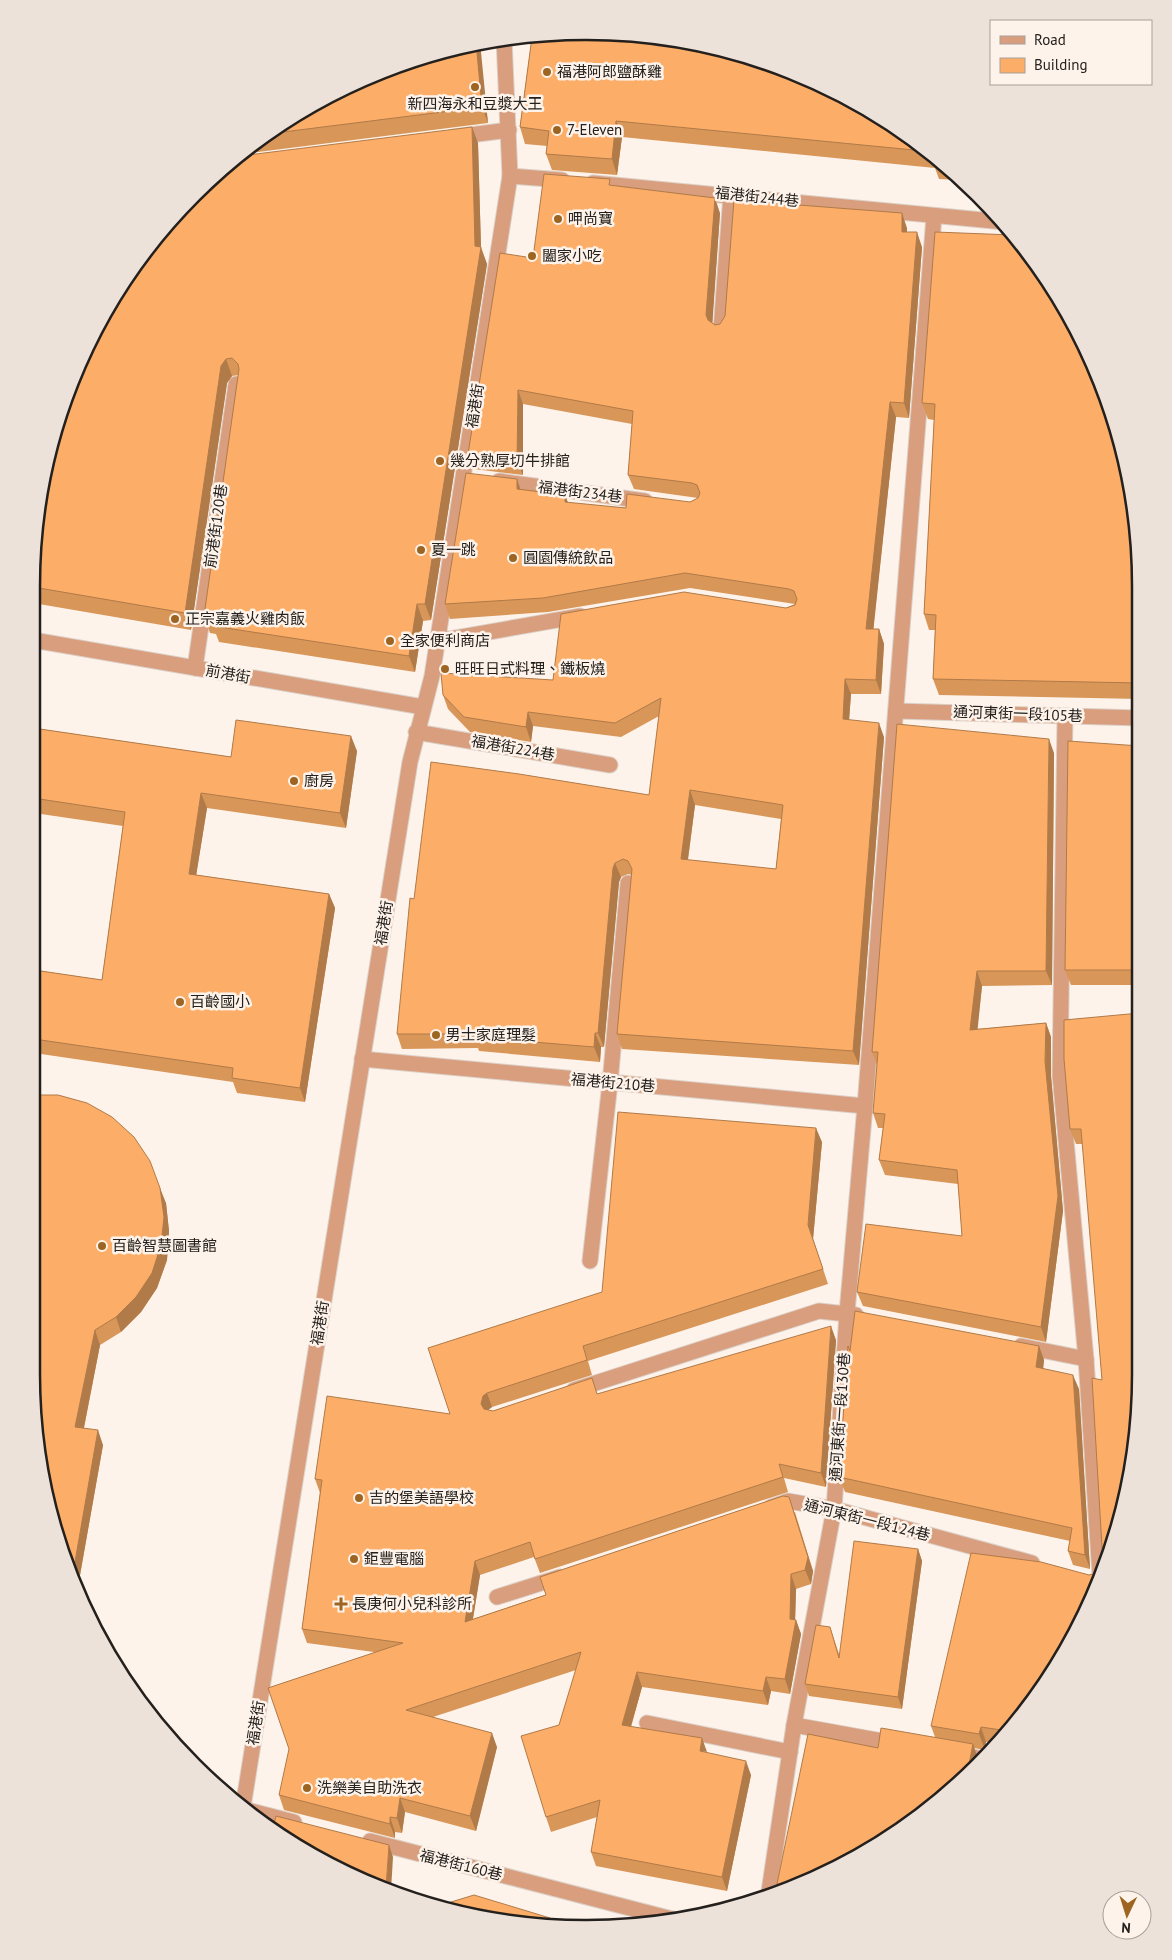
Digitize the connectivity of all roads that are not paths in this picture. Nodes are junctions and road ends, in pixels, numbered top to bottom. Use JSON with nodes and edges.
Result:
{"nodes":[{"id":1,"x":504,"y":46,"type":"edge"},
{"id":2,"x":508,"y":130,"type":"junction"},
{"id":3,"x":441,"y":138,"type":"edge"},
{"id":4,"x":510,"y":176,"type":"junction"},
{"id":5,"x":731,"y":194,"type":"junction"},
{"id":6,"x":934,"y":216,"type":"junction"},
{"id":7,"x":992,"y":221,"type":"edge"},
{"id":8,"x":721,"y":330,"type":"edge"},
{"id":9,"x":236,"y":384,"type":"edge"},
{"id":10,"x":474,"y":478,"type":"junction"},
{"id":11,"x":657,"y":502,"type":"edge"},
{"id":12,"x":593,"y":614,"type":"edge"},
{"id":13,"x":438,"y":640,"type":"junction"},
{"id":14,"x":40,"y":641,"type":"edge"},
{"id":15,"x":195,"y":668,"type":"junction"},
{"id":16,"x":423,"y":708,"type":"junction"},
{"id":17,"x":896,"y":711,"type":"junction"},
{"id":18,"x":1065,"y":716,"type":"junction"},
{"id":19,"x":1132,"y":718,"type":"edge"},
{"id":20,"x":416,"y":732,"type":"junction"},
{"id":21,"x":610,"y":765,"type":"dead end"},
{"id":22,"x":628,"y":883,"type":"edge"},
{"id":23,"x":362,"y":1059,"type":"junction"},
{"id":24,"x":610,"y":1083,"type":"junction"},
{"id":25,"x":866,"y":1106,"type":"junction"},
{"id":26,"x":590,"y":1261,"type":"dead end"},
{"id":27,"x":847,"y":1313,"type":"junction"},
{"id":28,"x":866,"y":1317,"type":"edge"},
{"id":29,"x":1010,"y":1344,"type":"edge"},
{"id":30,"x":1086,"y":1359,"type":"junction"},
{"id":31,"x":560,"y":1395,"type":"edge"},
{"id":32,"x":834,"y":1509,"type":"junction"},
{"id":33,"x":760,"y":1511,"type":"edge"},
{"id":34,"x":1050,"y":1568,"type":"edge"},
{"id":35,"x":1095,"y":1571,"type":"edge"},
{"id":36,"x":572,"y":1573,"type":"edge"},
{"id":37,"x":497,"y":1598,"type":"dead end"},
{"id":38,"x":647,"y":1723,"type":"dead end"},
{"id":39,"x":794,"y":1725,"type":"junction"},
{"id":40,"x":918,"y":1747,"type":"edge"},
{"id":41,"x":790,"y":1752,"type":"junction"},
{"id":42,"x":946,"y":1752,"type":"edge"},
{"id":43,"x":975,"y":1757,"type":"edge"},
{"id":44,"x":244,"y":1799,"type":"edge"},
{"id":45,"x":265,"y":1815,"type":"edge"},
{"id":46,"x":304,"y":1825,"type":"edge"},
{"id":47,"x":352,"y":1837,"type":"edge"},
{"id":48,"x":770,"y":1888,"type":"edge"},
{"id":49,"x":657,"y":1915,"type":"edge"}],
"edges":[{"from":1,"to":2,"type":"street","name":"福港街"},
{"from":2,"to":3,"type":"street"},
{"from":2,"to":4,"type":"street","name":"福港街"},
{"from":4,"to":5,"type":"street","name":"福港街244巷"},
{"from":4,"to":10,"type":"street","name":"福港街"},
{"from":5,"to":6,"type":"street","name":"福港街244巷"},
{"from":5,"to":8,"type":"street"},
{"from":6,"to":7,"type":"street","name":"福港街244巷"},
{"from":6,"to":17,"type":"street","name":"通河東街一段130巷"},
{"from":9,"to":15,"type":"street","name":"前港街120巷"},
{"from":10,"to":11,"type":"street","name":"福港街234巷"},
{"from":10,"to":13,"type":"street","name":"福港街"},
{"from":12,"to":13,"type":"street"},
{"from":13,"to":16,"type":"street","name":"福港街"},
{"from":14,"to":15,"type":"street","name":"前港街"},
{"from":15,"to":16,"type":"street","name":"前港街"},
{"from":16,"to":20,"type":"street","name":"福港街"},
{"from":17,"to":18,"type":"street","name":"通河東街一段105巷"},
{"from":17,"to":25,"type":"street","name":"通河東街一段130巷"},
{"from":18,"to":19,"type":"street","name":"通河東街一段105巷"},
{"from":18,"to":30,"type":"street"},
{"from":20,"to":21,"type":"street","name":"福港街224巷"},
{"from":20,"to":23,"type":"street","name":"福港街"},
{"from":22,"to":24,"type":"street"},
{"from":23,"to":24,"type":"street","name":"福港街210巷"},
{"from":23,"to":44,"type":"street","name":"福港街"},
{"from":24,"to":25,"type":"street","name":"福港街210巷"},
{"from":24,"to":26,"type":"street"},
{"from":25,"to":27,"type":"street","name":"通河東街一段130巷"},
{"from":27,"to":28,"type":"street"},
{"from":27,"to":31,"type":"street"},
{"from":27,"to":32,"type":"street","name":"通河東街一段130巷"},
{"from":29,"to":30,"type":"street"},
{"from":30,"to":35,"type":"street"},
{"from":32,"to":33,"type":"street","name":"通河東街一段124巷"},
{"from":32,"to":34,"type":"street","name":"通河東街一段124巷"},
{"from":32,"to":39,"type":"street","name":"通河東街一段130巷"},
{"from":36,"to":37,"type":"street"},
{"from":38,"to":41,"type":"street"},
{"from":39,"to":40,"type":"street"},
{"from":39,"to":41,"type":"street","name":"通河東街一段130巷"},
{"from":41,"to":48,"type":"street","name":"通河東街一段130巷"},
{"from":42,"to":43,"type":"street"},
{"from":45,"to":46,"type":"street"},
{"from":47,"to":49,"type":"street","name":"福港街160巷"}]}
